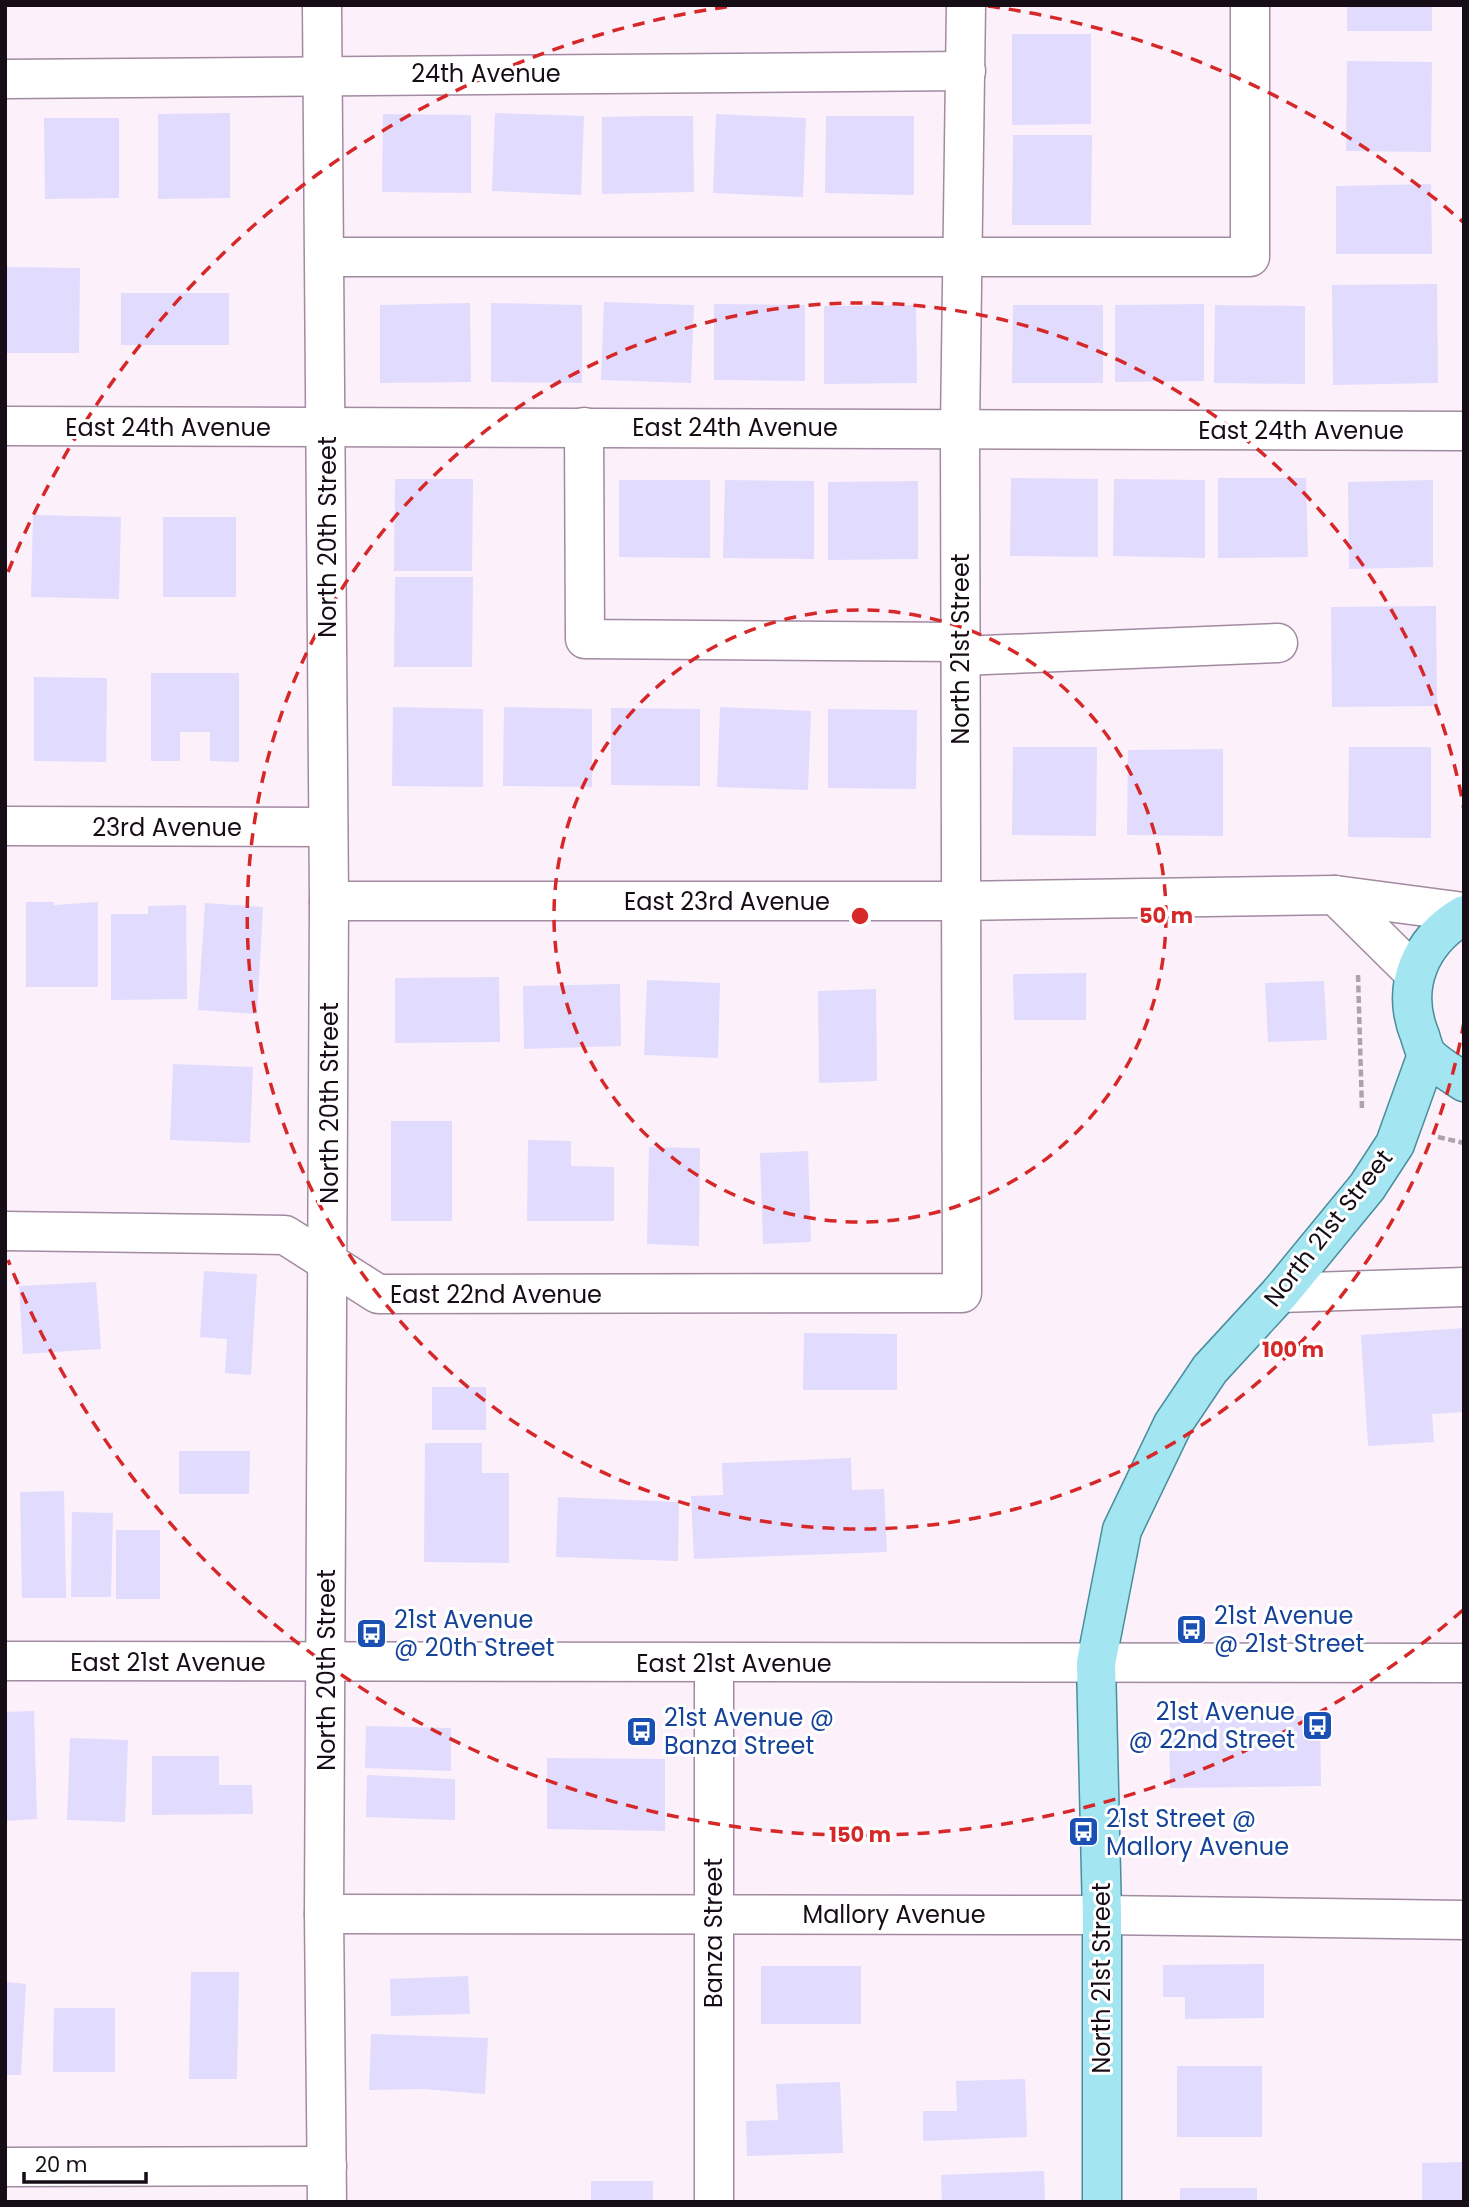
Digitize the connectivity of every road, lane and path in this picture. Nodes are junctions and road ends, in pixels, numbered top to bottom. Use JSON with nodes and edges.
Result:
{"nodes":[{"id":1,"x":322,"y":5,"type":"edge"},
{"id":2,"x":966,"y":5,"type":"edge"},
{"id":3,"x":1250,"y":5,"type":"edge"},
{"id":4,"x":966,"y":71,"type":"junction"},
{"id":5,"x":323,"y":74,"type":"junction"},
{"id":6,"x":5,"y":79,"type":"edge"},
{"id":7,"x":325,"y":257,"type":"junction"},
{"id":8,"x":963,"y":257,"type":"junction"},
{"id":9,"x":5,"y":426,"type":"edge"},
{"id":10,"x":326,"y":427,"type":"junction"},
{"id":11,"x":584,"y":427,"type":"junction"},
{"id":12,"x":960,"y":427,"type":"junction"},
{"id":13,"x":1464,"y":430,"type":"edge"},
{"id":14,"x":1278,"y":643,"type":"dead end"},
{"id":15,"x":960,"y":649,"type":"junction"},
{"id":16,"x":5,"y":826,"type":"edge"},
{"id":17,"x":328,"y":827,"type":"junction"},
{"id":18,"x":1335,"y":895,"type":"junction"},
{"id":19,"x":329,"y":901,"type":"junction"},
{"id":20,"x":960,"y":901,"type":"junction"},
{"id":21,"x":1464,"y":914,"type":"edge"},
{"id":22,"x":1358,"y":962,"type":"dead end"},
{"id":23,"x":1414,"y":973,"type":"junction"},
{"id":24,"x":1427,"y":1055,"type":"junction"},
{"id":25,"x":1464,"y":1082,"type":"edge"},
{"id":26,"x":1362,"y":1119,"type":"dead end"},
{"id":27,"x":5,"y":1231,"type":"edge"},
{"id":28,"x":328,"y":1263,"type":"junction"},
{"id":29,"x":1464,"y":1287,"type":"edge"},
{"id":30,"x":961,"y":1293,"type":"joint"},
{"id":31,"x":1280,"y":1293,"type":"junction"},
{"id":32,"x":5,"y":1661,"type":"edge"},
{"id":33,"x":326,"y":1663,"type":"junction"},
{"id":34,"x":714,"y":1663,"type":"junction"},
{"id":35,"x":1096,"y":1663,"type":"junction"},
{"id":36,"x":1464,"y":1663,"type":"edge"},
{"id":37,"x":713,"y":1913,"type":"junction"},
{"id":38,"x":324,"y":1914,"type":"junction"},
{"id":39,"x":1102,"y":1915,"type":"junction"},
{"id":40,"x":1464,"y":1920,"type":"edge"},
{"id":41,"x":5,"y":2167,"type":"edge"},
{"id":42,"x":327,"y":2184,"type":"edge"},
{"id":43,"x":714,"y":2202,"type":"edge"},
{"id":44,"x":1102,"y":2202,"type":"edge"}],
"edges":[{"from":1,"to":5,"type":"street","name":"North 20th Street"},
{"from":2,"to":4,"type":"street","name":"North 21st Street"},
{"from":3,"to":8,"type":"street"},
{"from":4,"to":5,"type":"street","name":"24th Avenue"},
{"from":4,"to":8,"type":"street","name":"North 21st Street"},
{"from":5,"to":6,"type":"street","name":"24th Avenue"},
{"from":5,"to":7,"type":"street","name":"North 20th Street"},
{"from":7,"to":8,"type":"street"},
{"from":7,"to":10,"type":"street","name":"North 20th Street"},
{"from":8,"to":12,"type":"street","name":"North 21st Street"},
{"from":9,"to":10,"type":"street","name":"East 24th Avenue"},
{"from":10,"to":11,"type":"street","name":"East 24th Avenue"},
{"from":10,"to":17,"type":"street","name":"North 20th Street"},
{"from":11,"to":12,"type":"street","name":"East 24th Avenue"},
{"from":11,"to":15,"type":"street"},
{"from":12,"to":13,"type":"street","name":"East 24th Avenue"},
{"from":12,"to":15,"type":"street","name":"North 21st Street"},
{"from":14,"to":15,"type":"street"},
{"from":15,"to":20,"type":"street","name":"North 21st Street"},
{"from":16,"to":17,"type":"street","name":"23rd Avenue"},
{"from":17,"to":19,"type":"street","name":"North 20th Street"},
{"from":18,"to":20,"type":"street","name":"East 23rd Avenue"},
{"from":18,"to":21,"type":"street","name":"East 23rd Avenue"},
{"from":18,"to":23,"type":"street"},
{"from":19,"to":20,"type":"street","name":"East 23rd Avenue"},
{"from":19,"to":28,"type":"street","name":"North 20th Street"},
{"from":20,"to":30,"type":"street","name":"North 21st Street"},
{"from":21,"to":23,"type":"main road"},
{"from":22,"to":26,"type":"path"},
{"from":23,"to":24,"type":"main road"},
{"from":24,"to":25,"type":"main road"},
{"from":24,"to":31,"type":"main road","name":"North 21st Street"},
{"from":27,"to":28,"type":"street","name":"East 22nd Avenue"},
{"from":28,"to":30,"type":"street","name":"East 22nd Avenue"},
{"from":28,"to":33,"type":"street","name":"North 20th Street"},
{"from":29,"to":31,"type":"street"},
{"from":31,"to":35,"type":"main road","name":"North 21st Street"},
{"from":32,"to":33,"type":"street","name":"East 21st Avenue"},
{"from":33,"to":34,"type":"street","name":"East 21st Avenue"},
{"from":33,"to":38,"type":"street","name":"North 20th Street"},
{"from":34,"to":35,"type":"street","name":"East 21st Avenue"},
{"from":34,"to":37,"type":"street","name":"Banza Street"},
{"from":35,"to":36,"type":"street","name":"East 21st Avenue"},
{"from":35,"to":39,"type":"main road","name":"North 21st Street"},
{"from":37,"to":38,"type":"street","name":"Mallory Avenue"},
{"from":37,"to":39,"type":"street","name":"Mallory Avenue"},
{"from":37,"to":43,"type":"street","name":"Banza Street"},
{"from":38,"to":42,"type":"street","name":"North 20th Street"},
{"from":39,"to":40,"type":"street","name":"Mallory Avenue"},
{"from":39,"to":44,"type":"main road","name":"North 21st Street"},
{"from":41,"to":42,"type":"street"}]}
